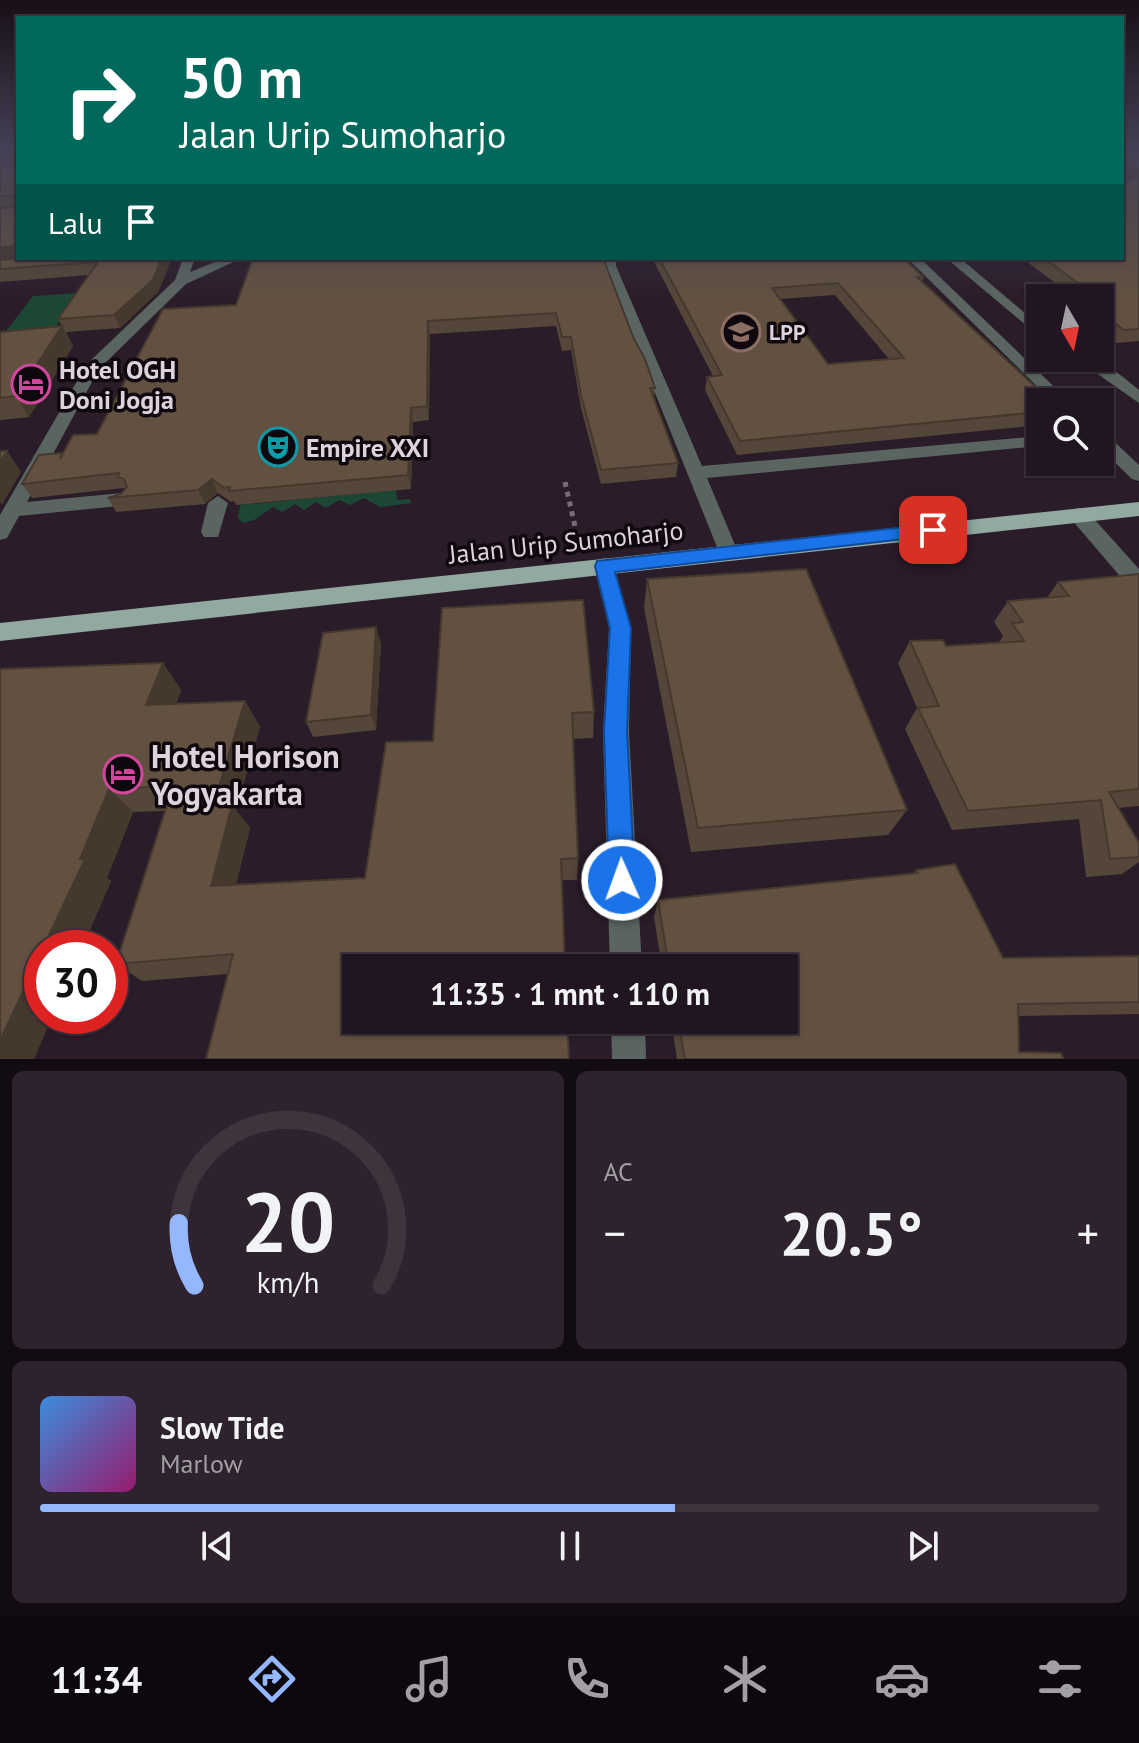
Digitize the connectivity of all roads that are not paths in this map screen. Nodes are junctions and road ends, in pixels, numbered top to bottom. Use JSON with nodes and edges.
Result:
{"nodes":[{"id":1,"x":188,"y":260,"type":"edge"},
{"id":2,"x":231,"y":260,"type":"edge"},
{"id":3,"x":609,"y":260,"type":"edge"},
{"id":4,"x":915,"y":260,"type":"edge"},
{"id":5,"x":954,"y":260,"type":"edge"},
{"id":6,"x":181,"y":281,"type":"junction"},
{"id":7,"x":999,"y":299,"type":"junction"},
{"id":8,"x":958,"y":302,"type":"junction"},
{"id":9,"x":1026,"y":322,"type":"edge"},
{"id":10,"x":989,"y":331,"type":"junction"},
{"id":11,"x":1026,"y":331,"type":"edge"},
{"id":12,"x":1107,"y":372,"type":"edge"},
{"id":13,"x":1048,"y":388,"type":"edge"},
{"id":14,"x":1139,"y":398,"type":"edge"},
{"id":15,"x":1026,"y":442,"type":"edge"},
{"id":16,"x":1114,"y":451,"type":"edge"},
{"id":17,"x":696,"y":473,"type":"junction"},
{"id":18,"x":1139,"y":475,"type":"edge"},
{"id":19,"x":122,"y":500,"type":"edge"},
{"id":20,"x":218,"y":503,"type":"edge"},
{"id":21,"x":1139,"y":509,"type":"edge"},
{"id":22,"x":13,"y":510,"type":"junction"},
{"id":23,"x":1079,"y":515,"type":"junction"},
{"id":24,"x":211,"y":532,"type":"dead end"},
{"id":25,"x":0,"y":533,"type":"edge"},
{"id":26,"x":728,"y":552,"type":"junction"},
{"id":27,"x":594,"y":567,"type":"junction"},
{"id":28,"x":1139,"y":583,"type":"edge"},
{"id":29,"x":0,"y":632,"type":"edge"},
{"id":30,"x":625,"y":954,"type":"edge"},
{"id":31,"x":628,"y":1034,"type":"edge"},
{"id":32,"x":629,"y":1059,"type":"edge"}],
"edges":[{"from":1,"to":6,"type":"street"},
{"from":2,"to":6,"type":"street"},
{"from":3,"to":17,"type":"street"},
{"from":4,"to":8,"type":"street"},
{"from":5,"to":7,"type":"street"},
{"from":6,"to":22,"type":"street"},
{"from":7,"to":8,"type":"street"},
{"from":7,"to":9,"type":"street"},
{"from":8,"to":10,"type":"street"},
{"from":10,"to":11,"type":"street"},
{"from":10,"to":13,"type":"street"},
{"from":12,"to":14,"type":"street"},
{"from":15,"to":17,"type":"street"},
{"from":16,"to":18,"type":"street"},
{"from":17,"to":26,"type":"street"},
{"from":19,"to":22,"type":"street"},
{"from":20,"to":24,"type":"street"},
{"from":21,"to":23,"type":"main road","name":"Jalan Urip Sumoharjo"},
{"from":22,"to":25,"type":"street"},
{"from":23,"to":26,"type":"main road","name":"Jalan Urip Sumoharjo"},
{"from":23,"to":28,"type":"street"},
{"from":26,"to":27,"type":"main road","name":"Jalan Urip Sumoharjo"},
{"from":27,"to":29,"type":"main road","name":"Jalan Urip Sumoharjo"},
{"from":27,"to":30,"type":"street"},
{"from":31,"to":32,"type":"street"}]}
